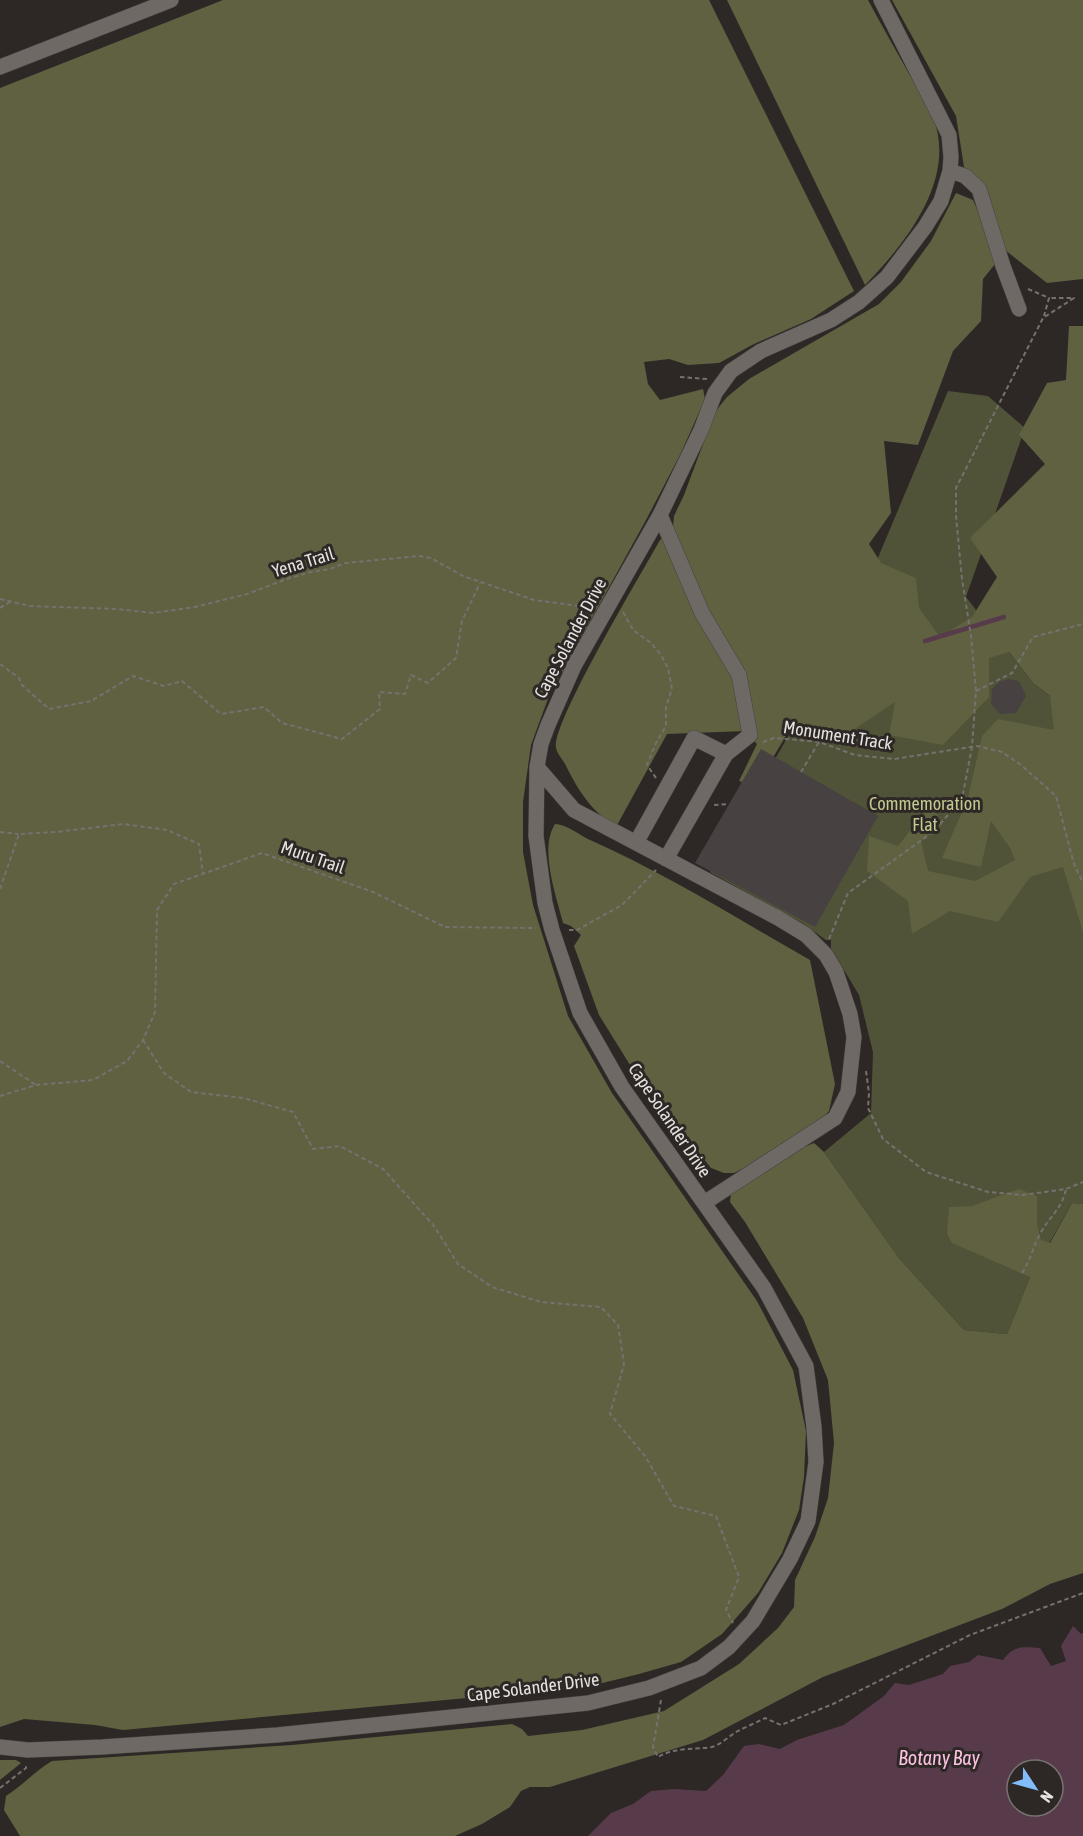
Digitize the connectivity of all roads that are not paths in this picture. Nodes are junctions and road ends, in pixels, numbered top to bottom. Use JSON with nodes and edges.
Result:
{"nodes":[{"id":1,"x":170,"y":0,"type":"edge"},
{"id":2,"x":881,"y":0,"type":"edge"},
{"id":3,"x":0,"y":67,"type":"edge"},
{"id":4,"x":950,"y":171,"type":"junction"},
{"id":5,"x":1019,"y":309,"type":"dead end"},
{"id":6,"x":660,"y":515,"type":"junction"},
{"id":7,"x":726,"y":754,"type":"junction"},
{"id":8,"x":537,"y":767,"type":"junction"},
{"id":9,"x":636,"y":843,"type":"junction"},
{"id":10,"x":666,"y":859,"type":"junction"},
{"id":11,"x":704,"y":1203,"type":"junction"},
{"id":12,"x":0,"y":1747,"type":"edge"}],
"edges":[{"from":1,"to":3,"type":"street"},
{"from":2,"to":4,"type":"street","name":"Cape Solander Drive"},
{"from":4,"to":5,"type":"street"},
{"from":4,"to":6,"type":"street","name":"Cape Solander Drive"},
{"from":6,"to":7,"type":"street"},
{"from":6,"to":8,"type":"street","name":"Cape Solander Drive"},
{"from":7,"to":9,"type":"street"},
{"from":7,"to":10,"type":"street"},
{"from":8,"to":9,"type":"street"},
{"from":8,"to":11,"type":"street","name":"Cape Solander Drive"},
{"from":9,"to":10,"type":"street"},
{"from":10,"to":11,"type":"street"},
{"from":11,"to":12,"type":"street","name":"Cape Solander Drive"}]}
